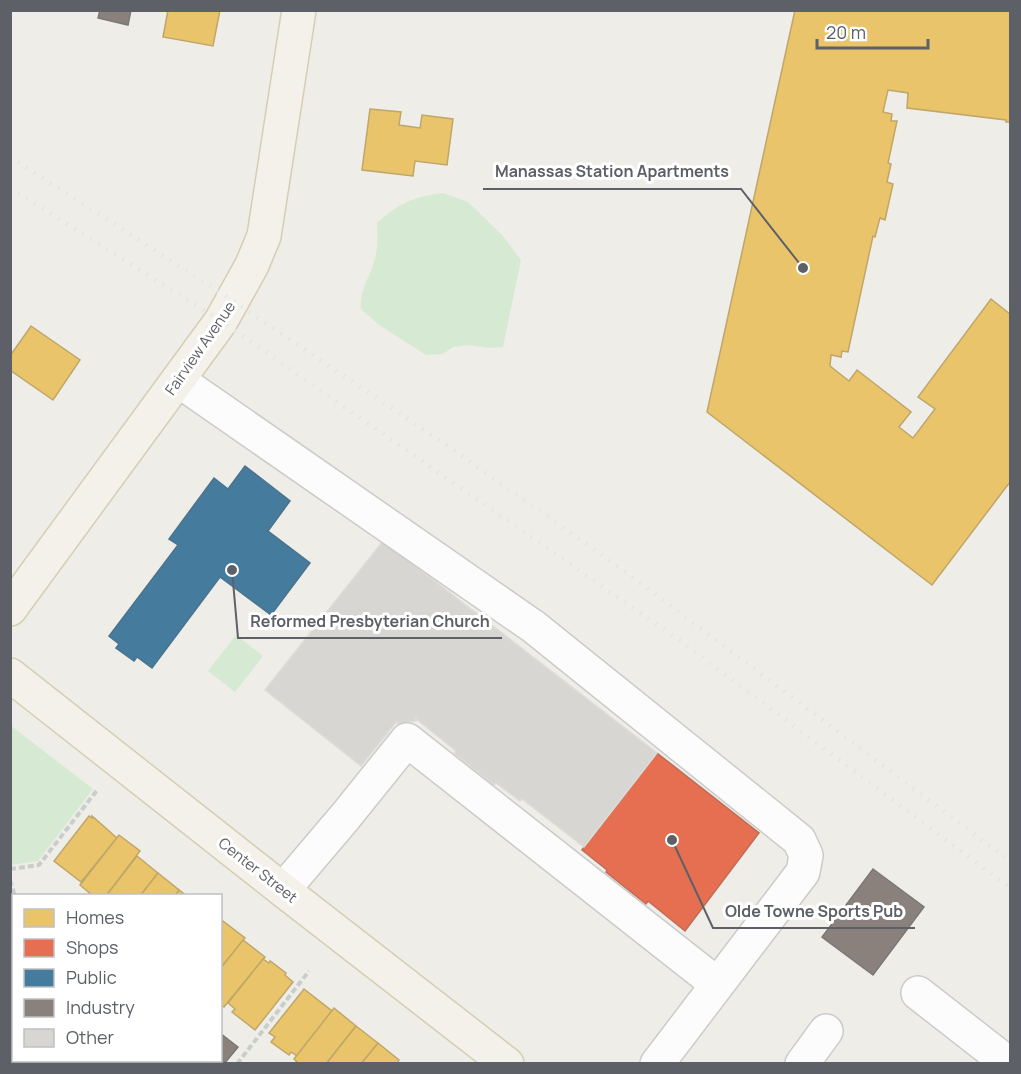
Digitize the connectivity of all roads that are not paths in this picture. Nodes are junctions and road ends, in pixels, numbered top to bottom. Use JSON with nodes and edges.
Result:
{"nodes":[{"id":1,"x":299,"y":10,"type":"edge"},
{"id":2,"x":178,"y":380,"type":"junction"},
{"id":3,"x":10,"y":609,"type":"edge"},
{"id":4,"x":10,"y":675,"type":"edge"},
{"id":5,"x":283,"y":890,"type":"junction"},
{"id":6,"x":717,"y":984,"type":"junction"},
{"id":7,"x":918,"y":993,"type":"dead end"},
{"id":8,"x":826,"y":1031,"type":"dead end"},
{"id":9,"x":507,"y":1064,"type":"edge"},
{"id":10,"x":657,"y":1064,"type":"edge"},
{"id":11,"x":802,"y":1064,"type":"edge"},
{"id":12,"x":1010,"y":1064,"type":"edge"}],
"edges":[{"from":1,"to":2,"type":"main road","name":"Fairview Avenue"},
{"from":2,"to":3,"type":"main road","name":"Fairview Avenue"},
{"from":2,"to":6,"type":"lane"},
{"from":4,"to":5,"type":"main road","name":"Center Street"},
{"from":5,"to":6,"type":"lane"},
{"from":5,"to":9,"type":"main road","name":"Center Street"},
{"from":6,"to":10,"type":"lane"},
{"from":7,"to":12,"type":"lane"},
{"from":8,"to":11,"type":"lane"}]}
